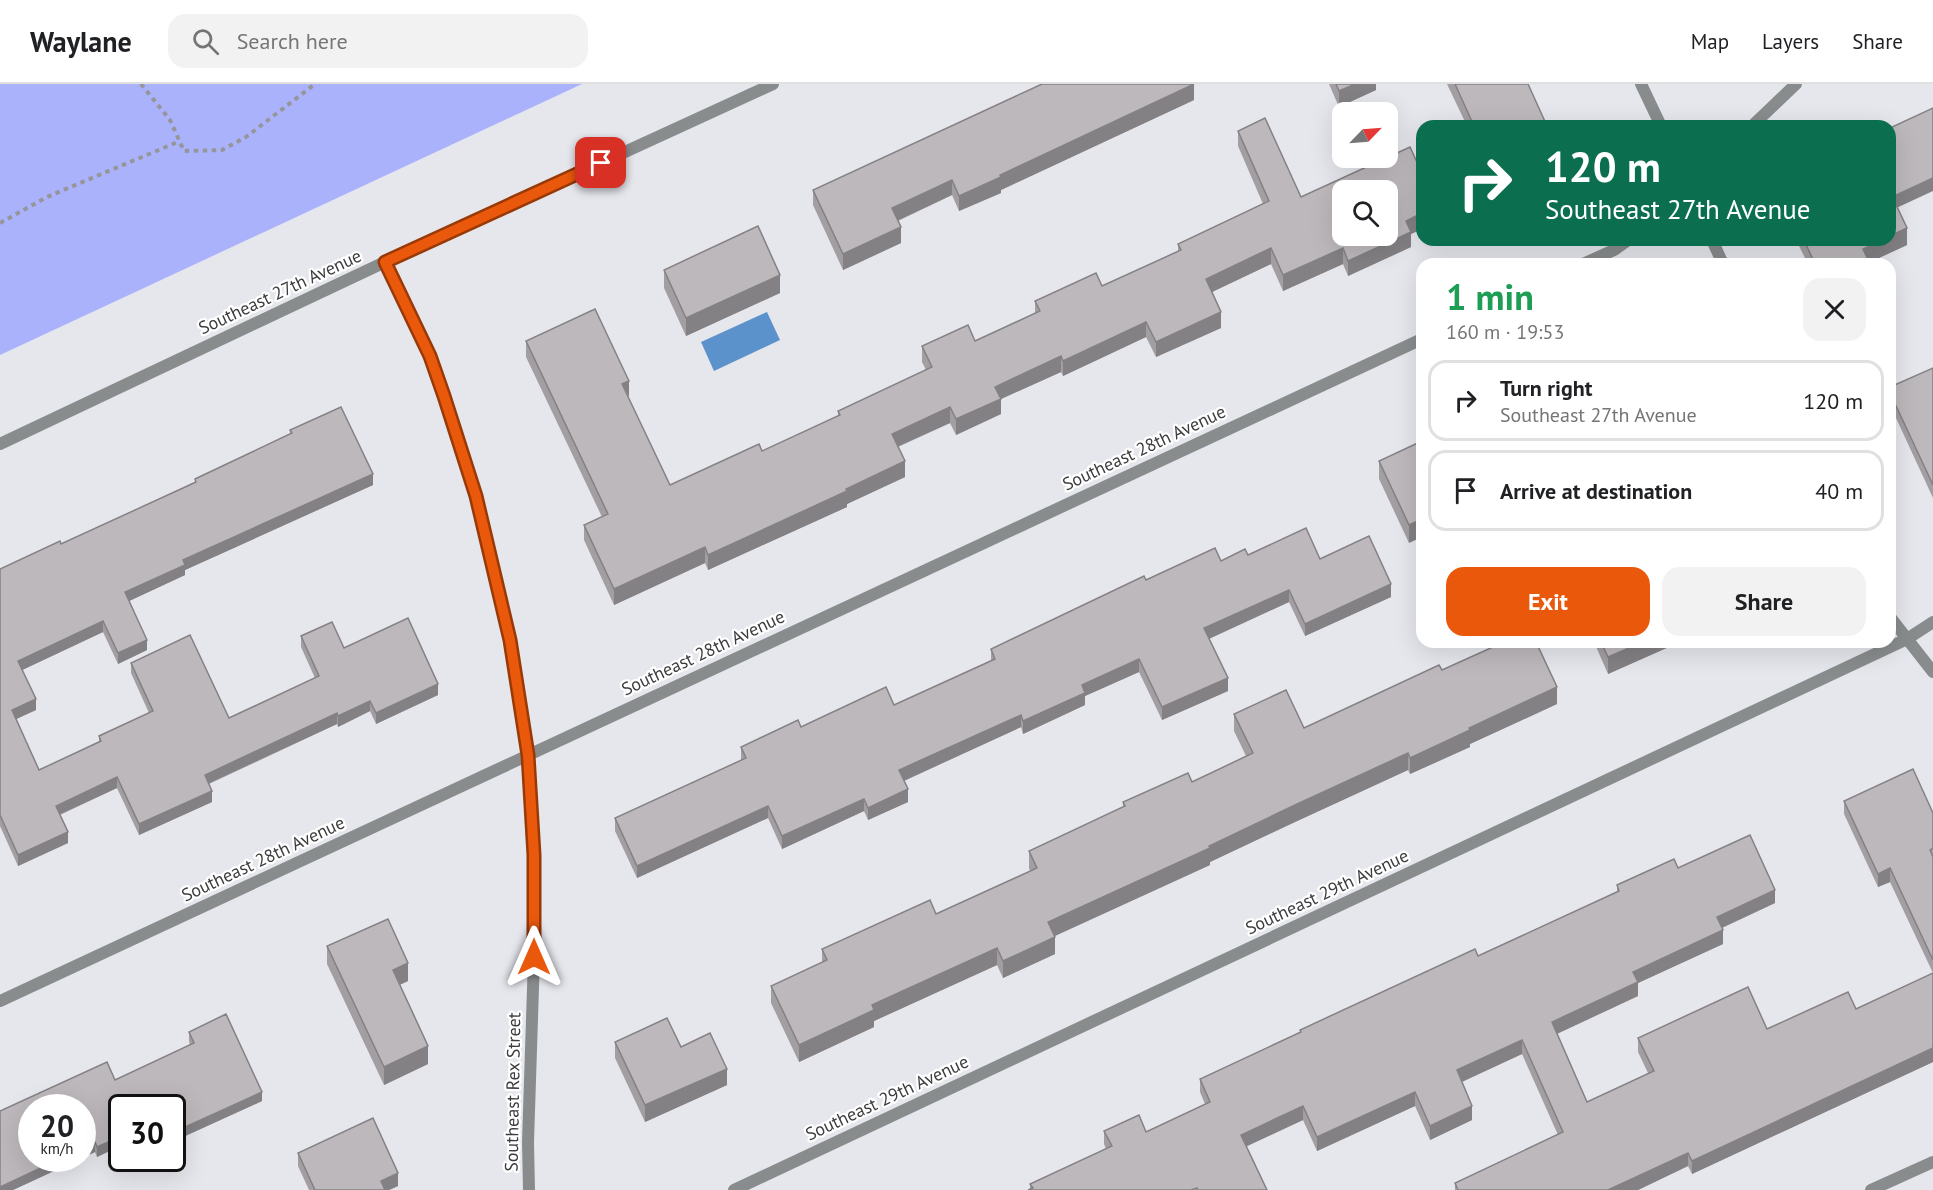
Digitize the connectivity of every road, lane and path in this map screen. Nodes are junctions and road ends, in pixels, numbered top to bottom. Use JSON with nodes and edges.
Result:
{"nodes":[{"id":1,"x":141,"y":84,"type":"edge"},
{"id":2,"x":315,"y":84,"type":"edge"},
{"id":3,"x":773,"y":84,"type":"edge"},
{"id":4,"x":1641,"y":84,"type":"edge"},
{"id":5,"x":1796,"y":84,"type":"edge"},
{"id":6,"x":1658,"y":120,"type":"edge"},
{"id":7,"x":1758,"y":120,"type":"edge"},
{"id":8,"x":180,"y":141,"type":"junction"},
{"id":9,"x":0,"y":223,"type":"edge"},
{"id":10,"x":1620,"y":246,"type":"edge"},
{"id":11,"x":1596,"y":258,"type":"edge"},
{"id":12,"x":385,"y":262,"type":"junction"},
{"id":13,"x":1416,"y":342,"type":"edge"},
{"id":14,"x":0,"y":444,"type":"edge"},
{"id":15,"x":1933,"y":622,"type":"edge"},
{"id":16,"x":1896,"y":625,"type":"edge"},
{"id":17,"x":1907,"y":639,"type":"junction"},
{"id":18,"x":1896,"y":644,"type":"edge"},
{"id":19,"x":1888,"y":648,"type":"edge"},
{"id":20,"x":1933,"y":672,"type":"edge"},
{"id":21,"x":528,"y":755,"type":"junction"},
{"id":22,"x":0,"y":1001,"type":"edge"},
{"id":23,"x":1933,"y":1162,"type":"edge"},
{"id":24,"x":529,"y":1190,"type":"edge"},
{"id":25,"x":734,"y":1190,"type":"edge"},
{"id":26,"x":1871,"y":1190,"type":"edge"}],
"edges":[{"from":1,"to":8,"type":"path"},
{"from":2,"to":8,"type":"path"},
{"from":3,"to":12,"type":"street","name":"Southeast 27th Avenue"},
{"from":4,"to":6,"type":"street"},
{"from":5,"to":7,"type":"street"},
{"from":8,"to":9,"type":"path"},
{"from":10,"to":11,"type":"street"},
{"from":12,"to":14,"type":"street","name":"Southeast 27th Avenue"},
{"from":12,"to":21,"type":"street","name":"Southeast Rex Street"},
{"from":13,"to":21,"type":"street","name":"Southeast 28th Avenue"},
{"from":15,"to":17,"type":"street","name":"Southeast 29th Avenue"},
{"from":16,"to":17,"type":"street"},
{"from":17,"to":18,"type":"street","name":"Southeast 29th Avenue"},
{"from":17,"to":20,"type":"street"},
{"from":19,"to":25,"type":"street","name":"Southeast 29th Avenue"},
{"from":21,"to":22,"type":"street","name":"Southeast 28th Avenue"},
{"from":21,"to":24,"type":"street","name":"Southeast Rex Street"},
{"from":23,"to":26,"type":"street"}]}
